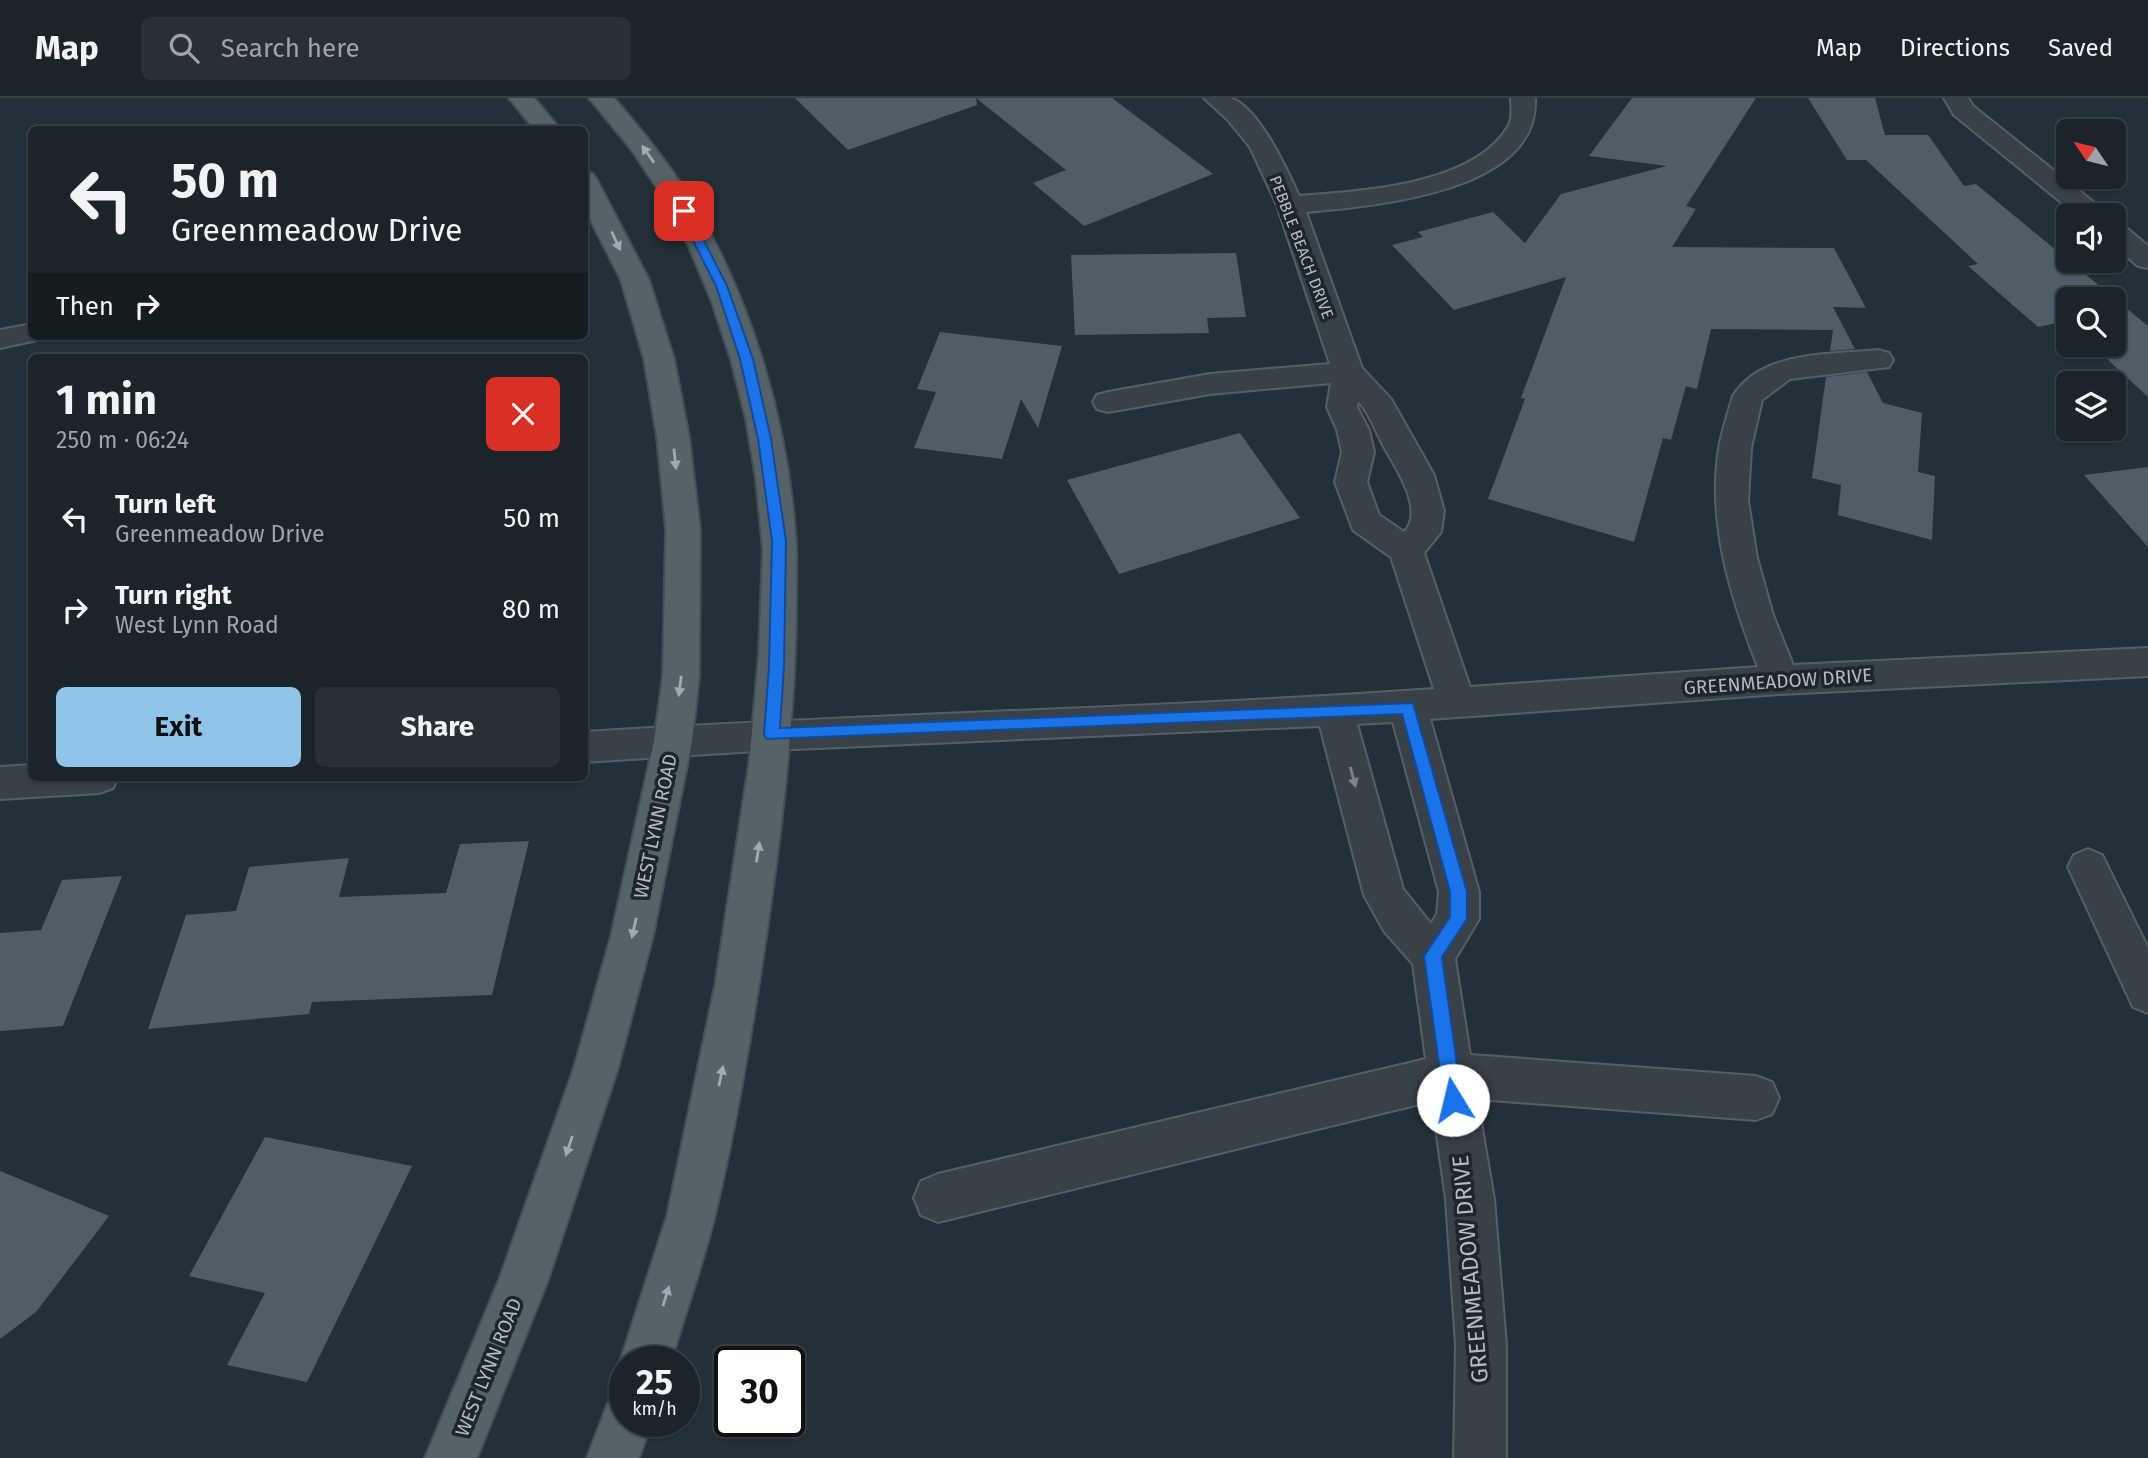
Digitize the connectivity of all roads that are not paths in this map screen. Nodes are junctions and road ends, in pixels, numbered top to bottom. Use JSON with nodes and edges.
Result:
{"nodes":[{"id":1,"x":521,"y":98,"type":"edge"},
{"id":2,"x":601,"y":98,"type":"edge"},
{"id":3,"x":1216,"y":98,"type":"edge"},
{"id":4,"x":1523,"y":98,"type":"edge"},
{"id":5,"x":1956,"y":98,"type":"edge"},
{"id":6,"x":546,"y":126,"type":"edge"},
{"id":7,"x":588,"y":188,"type":"edge"},
{"id":8,"x":2078,"y":203,"type":"edge"},
{"id":9,"x":1290,"y":205,"type":"junction"},
{"id":10,"x":2126,"y":242,"type":"edge"},
{"id":11,"x":2148,"y":260,"type":"edge"},
{"id":12,"x":28,"y":334,"type":"edge"},
{"id":13,"x":0,"y":339,"type":"edge"},
{"id":14,"x":1878,"y":360,"type":"dead end"},
{"id":15,"x":1348,"y":372,"type":"junction"},
{"id":16,"x":1108,"y":402,"type":"dead end"},
{"id":17,"x":1413,"y":464,"type":"junction"},
{"id":18,"x":1352,"y":472,"type":"junction"},
{"id":19,"x":1406,"y":550,"type":"junction"},
{"id":20,"x":2148,"y":662,"type":"edge"},
{"id":21,"x":1781,"y":680,"type":"junction"},
{"id":22,"x":1457,"y":704,"type":"junction"},
{"id":23,"x":1408,"y":707,"type":"junction"},
{"id":24,"x":1335,"y":711,"type":"junction"},
{"id":25,"x":772,"y":735,"type":"junction"},
{"id":26,"x":673,"y":741,"type":"junction"},
{"id":27,"x":588,"y":747,"type":"edge"},
{"id":28,"x":33,"y":781,"type":"edge"},
{"id":29,"x":0,"y":783,"type":"edge"},
{"id":30,"x":2088,"y":867,"type":"dead end"},
{"id":31,"x":1433,"y":956,"type":"junction"},
{"id":32,"x":2148,"y":993,"type":"edge"},
{"id":33,"x":1449,"y":1075,"type":"junction"},
{"id":34,"x":1756,"y":1098,"type":"dead end"},
{"id":35,"x":938,"y":1198,"type":"dead end"},
{"id":36,"x":650,"y":1346,"type":"edge"},
{"id":37,"x":620,"y":1437,"type":"edge"},
{"id":38,"x":451,"y":1458,"type":"edge"},
{"id":39,"x":612,"y":1458,"type":"edge"},
{"id":40,"x":1480,"y":1458,"type":"edge"}],
"edges":[{"from":1,"to":6,"type":"main road"},
{"from":25,"to":2,"type":"main road","one_way":true},
{"from":3,"to":9,"type":"street","name":"PEBBLE BEACH DRIVE"},
{"from":4,"to":9,"type":"street"},
{"from":5,"to":8,"type":"street"},
{"from":7,"to":26,"type":"main road","name":"WEST LYNN ROAD","one_way":true},
{"from":9,"to":15,"type":"street","name":"PEBBLE BEACH DRIVE"},
{"from":10,"to":11,"type":"street"},
{"from":12,"to":13,"type":"street"},
{"from":14,"to":21,"type":"street"},
{"from":15,"to":16,"type":"street"},
{"from":15,"to":17,"type":"street","name":"PEBBLE BEACH DRIVE"},
{"from":15,"to":18,"type":"street","name":"PEBBLE BEACH DRIVE"},
{"from":17,"to":18,"type":"street"},
{"from":17,"to":19,"type":"street","name":"PEBBLE BEACH DRIVE"},
{"from":18,"to":19,"type":"street","name":"PEBBLE BEACH DRIVE"},
{"from":19,"to":22,"type":"street"},
{"from":20,"to":21,"type":"street","name":"GREENMEADOW DRIVE"},
{"from":21,"to":22,"type":"street","name":"GREENMEADOW DRIVE"},
{"from":22,"to":23,"type":"street","name":"GREENMEADOW DRIVE"},
{"from":23,"to":24,"type":"street","name":"GREENMEADOW DRIVE"},
{"from":23,"to":31,"type":"street"},
{"from":24,"to":25,"type":"street","name":"GREENMEADOW DRIVE"},
{"from":24,"to":31,"type":"street","one_way":true},
{"from":25,"to":26,"type":"street","name":"GREENMEADOW DRIVE"},
{"from":36,"to":25,"type":"main road","one_way":true},
{"from":26,"to":27,"type":"street","name":"GREENMEADOW DRIVE"},
{"from":26,"to":38,"type":"main road","name":"WEST LYNN ROAD","one_way":true},
{"from":28,"to":29,"type":"street"},
{"from":30,"to":32,"type":"street"},
{"from":31,"to":33,"type":"street","name":"GREENMEADOW DRIVE"},
{"from":33,"to":34,"type":"street"},
{"from":33,"to":35,"type":"street"},
{"from":33,"to":40,"type":"street","name":"GREENMEADOW DRIVE"},
{"from":37,"to":39,"type":"main road"}]}
